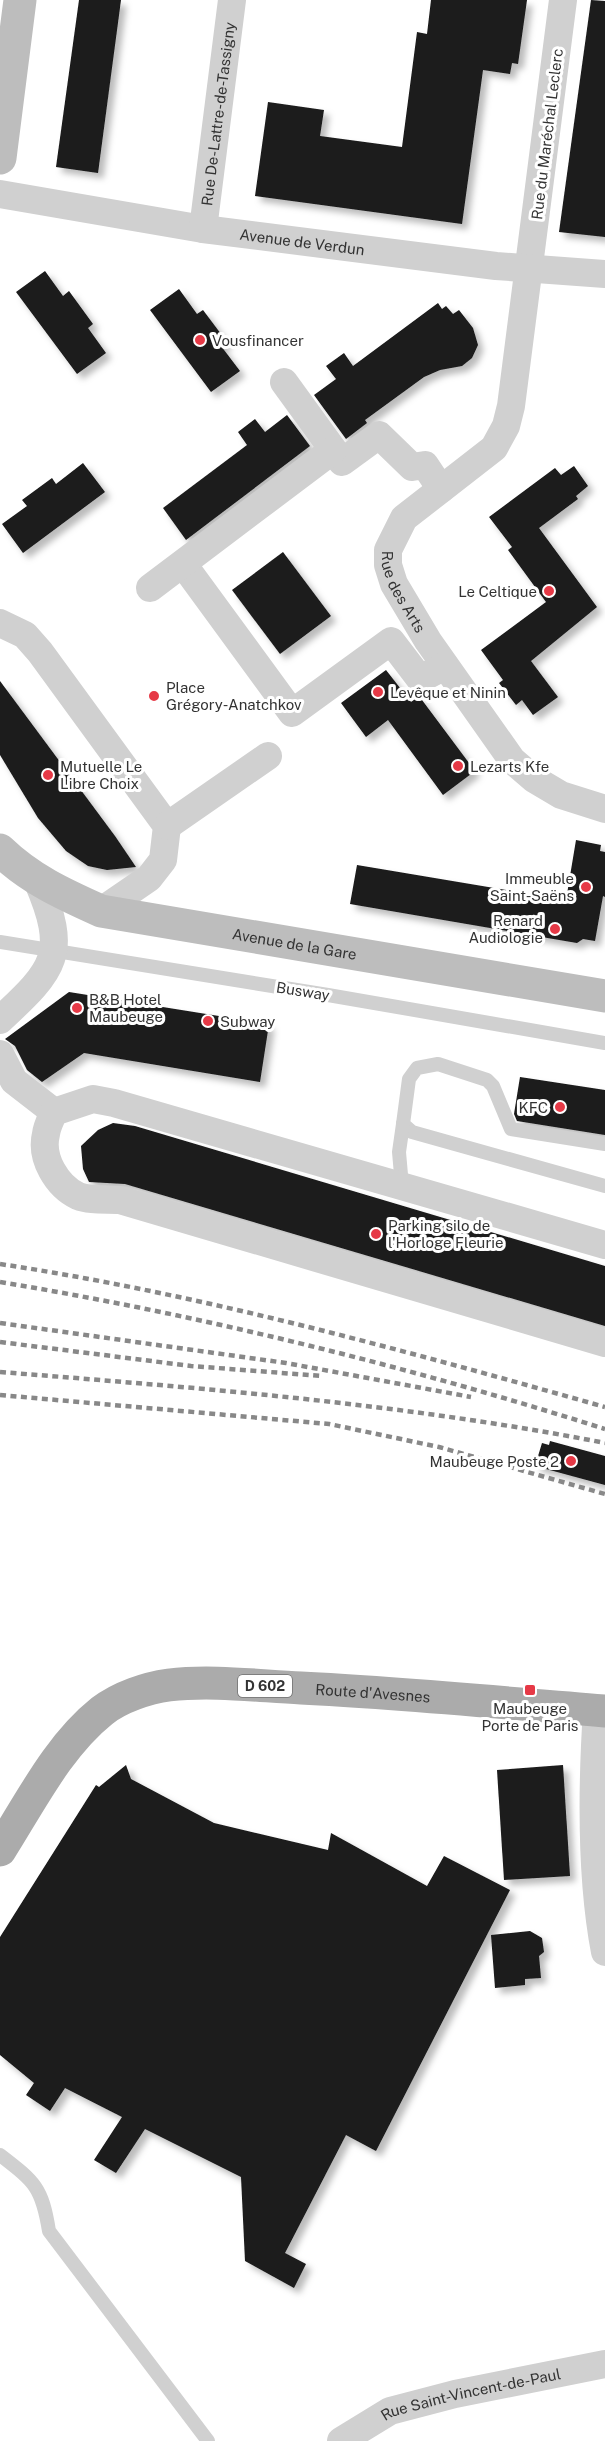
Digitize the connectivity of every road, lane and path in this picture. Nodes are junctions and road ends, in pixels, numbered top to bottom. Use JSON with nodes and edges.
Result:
{"nodes":[{"id":1,"x":20,"y":0,"type":"edge"},
{"id":2,"x":232,"y":0,"type":"edge"},
{"id":3,"x":563,"y":0,"type":"edge"},
{"id":4,"x":0,"y":158,"type":"edge"},
{"id":5,"x":0,"y":194,"type":"edge"},
{"id":6,"x":203,"y":229,"type":"junction"},
{"id":7,"x":530,"y":267,"type":"junction"},
{"id":8,"x":605,"y":274,"type":"edge"},
{"id":9,"x":284,"y":382,"type":"dead end"},
{"id":10,"x":333,"y":450,"type":"junction"},
{"id":11,"x":441,"y":489,"type":"junction"},
{"id":12,"x":183,"y":564,"type":"junction"},
{"id":13,"x":150,"y":588,"type":"dead end"},
{"id":14,"x":0,"y":623,"type":"edge"},
{"id":15,"x":445,"y":666,"type":"junction"},
{"id":16,"x":267,"y":756,"type":"dead end"},
{"id":17,"x":605,"y":809,"type":"edge"},
{"id":18,"x":167,"y":826,"type":"junction"},
{"id":19,"x":0,"y":850,"type":"edge"},
{"id":20,"x":37,"y":880,"type":"junction"},
{"id":21,"x":101,"y":911,"type":"junction"},
{"id":22,"x":0,"y":942,"type":"edge"},
{"id":23,"x":53,"y":952,"type":"junction"},
{"id":24,"x":605,"y":996,"type":"edge"},
{"id":25,"x":0,"y":1020,"type":"edge"},
{"id":26,"x":605,"y":1043,"type":"edge"},
{"id":27,"x":0,"y":1054,"type":"edge"},
{"id":28,"x":54,"y":1112,"type":"junction"},
{"id":29,"x":403,"y":1124,"type":"junction"},
{"id":30,"x":605,"y":1144,"type":"edge"},
{"id":31,"x":402,"y":1186,"type":"junction"},
{"id":32,"x":605,"y":1186,"type":"edge"},
{"id":33,"x":605,"y":1245,"type":"edge"},
{"id":34,"x":605,"y":1343,"type":"edge"},
{"id":35,"x":601,"y":1710,"type":"edge"},
{"id":36,"x":0,"y":1850,"type":"edge"},
{"id":37,"x":605,"y":1952,"type":"edge"},
{"id":38,"x":0,"y":2155,"type":"edge"},
{"id":39,"x":605,"y":2364,"type":"edge"},
{"id":40,"x":208,"y":2441,"type":"edge"},
{"id":41,"x":341,"y":2441,"type":"edge"}],
"edges":[{"from":1,"to":4,"type":"main road"},
{"from":2,"to":6,"type":"street","name":"Rue De-Lattre-de-Tassigny"},
{"from":3,"to":7,"type":"street","name":"Rue du Maréchal Leclerc"},
{"from":5,"to":6,"type":"street","name":"Avenue de Verdun"},
{"from":6,"to":7,"type":"street","name":"Avenue de Verdun"},
{"from":7,"to":8,"type":"street","name":"Avenue de Verdun"},
{"from":7,"to":11,"type":"street","name":"Rue des Arts"},
{"from":9,"to":10,"type":"street"},
{"from":10,"to":11,"type":"street"},
{"from":10,"to":12,"type":"street"},
{"from":11,"to":15,"type":"street","name":"Rue des Arts"},
{"from":12,"to":13,"type":"street"},
{"from":12,"to":15,"type":"street"},
{"from":14,"to":18,"type":"street"},
{"from":15,"to":17,"type":"street","name":"Rue des Arts"},
{"from":16,"to":18,"type":"street"},
{"from":18,"to":21,"type":"street"},
{"from":19,"to":20,"type":"main road","name":"Avenue de la Gare"},
{"from":20,"to":21,"type":"main road","name":"Avenue de la Gare"},
{"from":20,"to":23,"type":"street"},
{"from":21,"to":24,"type":"main road","name":"Avenue de la Gare"},
{"from":22,"to":23,"type":"lane","name":"Busway"},
{"from":23,"to":25,"type":"street"},
{"from":23,"to":26,"type":"lane","name":"Busway"},
{"from":27,"to":28,"type":"street"},
{"from":28,"to":31,"type":"street"},
{"from":28,"to":34,"type":"street"},
{"from":29,"to":30,"type":"lane"},
{"from":29,"to":31,"type":"lane"},
{"from":29,"to":32,"type":"lane"},
{"from":31,"to":33,"type":"street"},
{"from":35,"to":36,"type":"main road","name":"Route d'Avesnes","number":"D 602"},
{"from":35,"to":37,"type":"street"},
{"from":38,"to":40,"type":"lane"},
{"from":39,"to":41,"type":"street","name":"Rue Saint-Vincent-de-Paul"}]}
